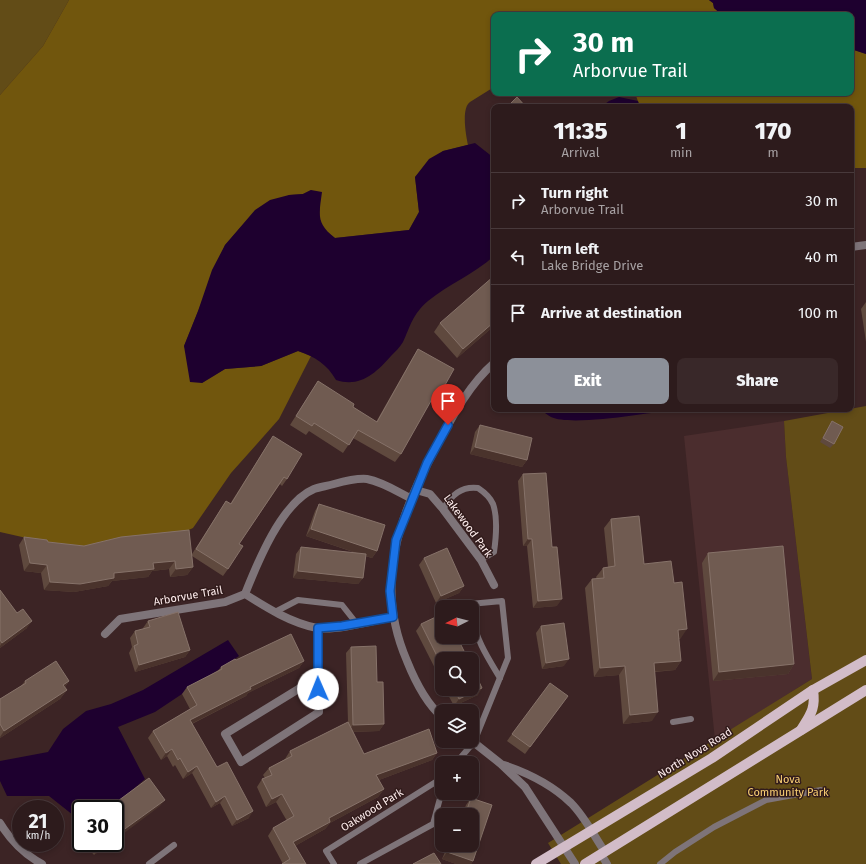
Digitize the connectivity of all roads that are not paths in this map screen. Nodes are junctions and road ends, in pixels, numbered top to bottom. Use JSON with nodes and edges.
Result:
{"nodes":[{"id":1,"x":866,"y":245,"type":"edge"},
{"id":2,"x":854,"y":247,"type":"edge"},
{"id":3,"x":491,"y":366,"type":"edge"},
{"id":4,"x":416,"y":490,"type":"junction"},
{"id":5,"x":412,"y":499,"type":"junction"},
{"id":6,"x":443,"y":508,"type":"junction"},
{"id":7,"x":481,"y":560,"type":"junction"},
{"id":8,"x":494,"y":585,"type":"dead end"},
{"id":9,"x":245,"y":594,"type":"junction"},
{"id":10,"x":479,"y":603,"type":"edge"},
{"id":11,"x":275,"y":612,"type":"junction"},
{"id":12,"x":393,"y":617,"type":"junction"},
{"id":13,"x":356,"y":624,"type":"junction"},
{"id":14,"x":318,"y":628,"type":"junction"},
{"id":15,"x":104,"y":634,"type":"dead end"},
{"id":16,"x":479,"y":640,"type":"edge"},
{"id":17,"x":866,"y":660,"type":"edge"},
{"id":18,"x":318,"y":677,"type":"junction"},
{"id":19,"x":500,"y":678,"type":"junction"},
{"id":20,"x":813,"y":690,"type":"junction"},
{"id":21,"x":866,"y":690,"type":"edge"},
{"id":22,"x":435,"y":708,"type":"edge"},
{"id":23,"x":691,"y":720,"type":"dead end"},
{"id":24,"x":673,"y":722,"type":"dead end"},
{"id":25,"x":479,"y":728,"type":"edge"},
{"id":26,"x":800,"y":732,"type":"junction"},
{"id":27,"x":479,"y":747,"type":"edge"},
{"id":28,"x":468,"y":748,"type":"edge"},
{"id":29,"x":462,"y":756,"type":"edge"},
{"id":30,"x":501,"y":764,"type":"junction"},
{"id":31,"x":435,"y":782,"type":"edge"},
{"id":32,"x":821,"y":790,"type":"dead end"},
{"id":33,"x":440,"y":800,"type":"edge"},
{"id":34,"x":0,"y":823,"type":"edge"},
{"id":35,"x":591,"y":830,"type":"junction"},
{"id":36,"x":174,"y":845,"type":"dead end"},
{"id":37,"x":564,"y":847,"type":"junction"},
{"id":38,"x":603,"y":853,"type":"junction"},
{"id":39,"x":42,"y":864,"type":"edge"},
{"id":40,"x":149,"y":864,"type":"edge"},
{"id":41,"x":334,"y":864,"type":"edge"},
{"id":42,"x":360,"y":864,"type":"edge"},
{"id":43,"x":536,"y":864,"type":"edge"},
{"id":44,"x":575,"y":864,"type":"edge"},
{"id":45,"x":584,"y":864,"type":"edge"},
{"id":46,"x":607,"y":864,"type":"edge"},
{"id":47,"x":660,"y":864,"type":"edge"}],
"edges":[{"from":1,"to":2,"type":"street"},
{"from":3,"to":4,"type":"street"},
{"from":4,"to":5,"type":"street"},
{"from":4,"to":6,"type":"street","name":"Lakewood Park"},
{"from":5,"to":9,"type":"street"},
{"from":5,"to":12,"type":"street"},
{"from":6,"to":7,"type":"street","name":"Lakewood Park"},
{"from":6,"to":7,"type":"lane"},
{"from":7,"to":8,"type":"street","name":"Lakewood Park"},
{"from":9,"to":11,"type":"street"},
{"from":9,"to":15,"type":"street","name":"Arborvue Trail"},
{"from":10,"to":19,"type":"lane"},
{"from":11,"to":13,"type":"lane"},
{"from":11,"to":14,"type":"street"},
{"from":12,"to":13,"type":"street"},
{"from":12,"to":22,"type":"street"},
{"from":13,"to":14,"type":"street"},
{"from":14,"to":18,"type":"street"},
{"from":16,"to":19,"type":"lane"},
{"from":17,"to":20,"type":"main road","name":"North Nova Road"},
{"from":18,"to":18,"type":"street"},
{"from":19,"to":25,"type":"lane"},
{"from":20,"to":26,"type":"main road"},
{"from":20,"to":35,"type":"main road","name":"North Nova Road"},
{"from":21,"to":26,"type":"main road"},
{"from":23,"to":24,"type":"lane"},
{"from":26,"to":38,"type":"main road"},
{"from":27,"to":30,"type":"street"},
{"from":28,"to":29,"type":"lane"},
{"from":30,"to":35,"type":"street"},
{"from":30,"to":37,"type":"street"},
{"from":31,"to":41,"type":"lane","name":"Oakwood Park"},
{"from":32,"to":47,"type":"lane"},
{"from":33,"to":42,"type":"lane"},
{"from":34,"to":39,"type":"street"},
{"from":35,"to":37,"type":"main road","name":"North Nova Road"},
{"from":35,"to":38,"type":"street"},
{"from":36,"to":40,"type":"lane"},
{"from":37,"to":43,"type":"main road","name":"North Nova Road"},
{"from":37,"to":44,"type":"street"},
{"from":38,"to":45,"type":"main road"},
{"from":38,"to":46,"type":"street"}]}
